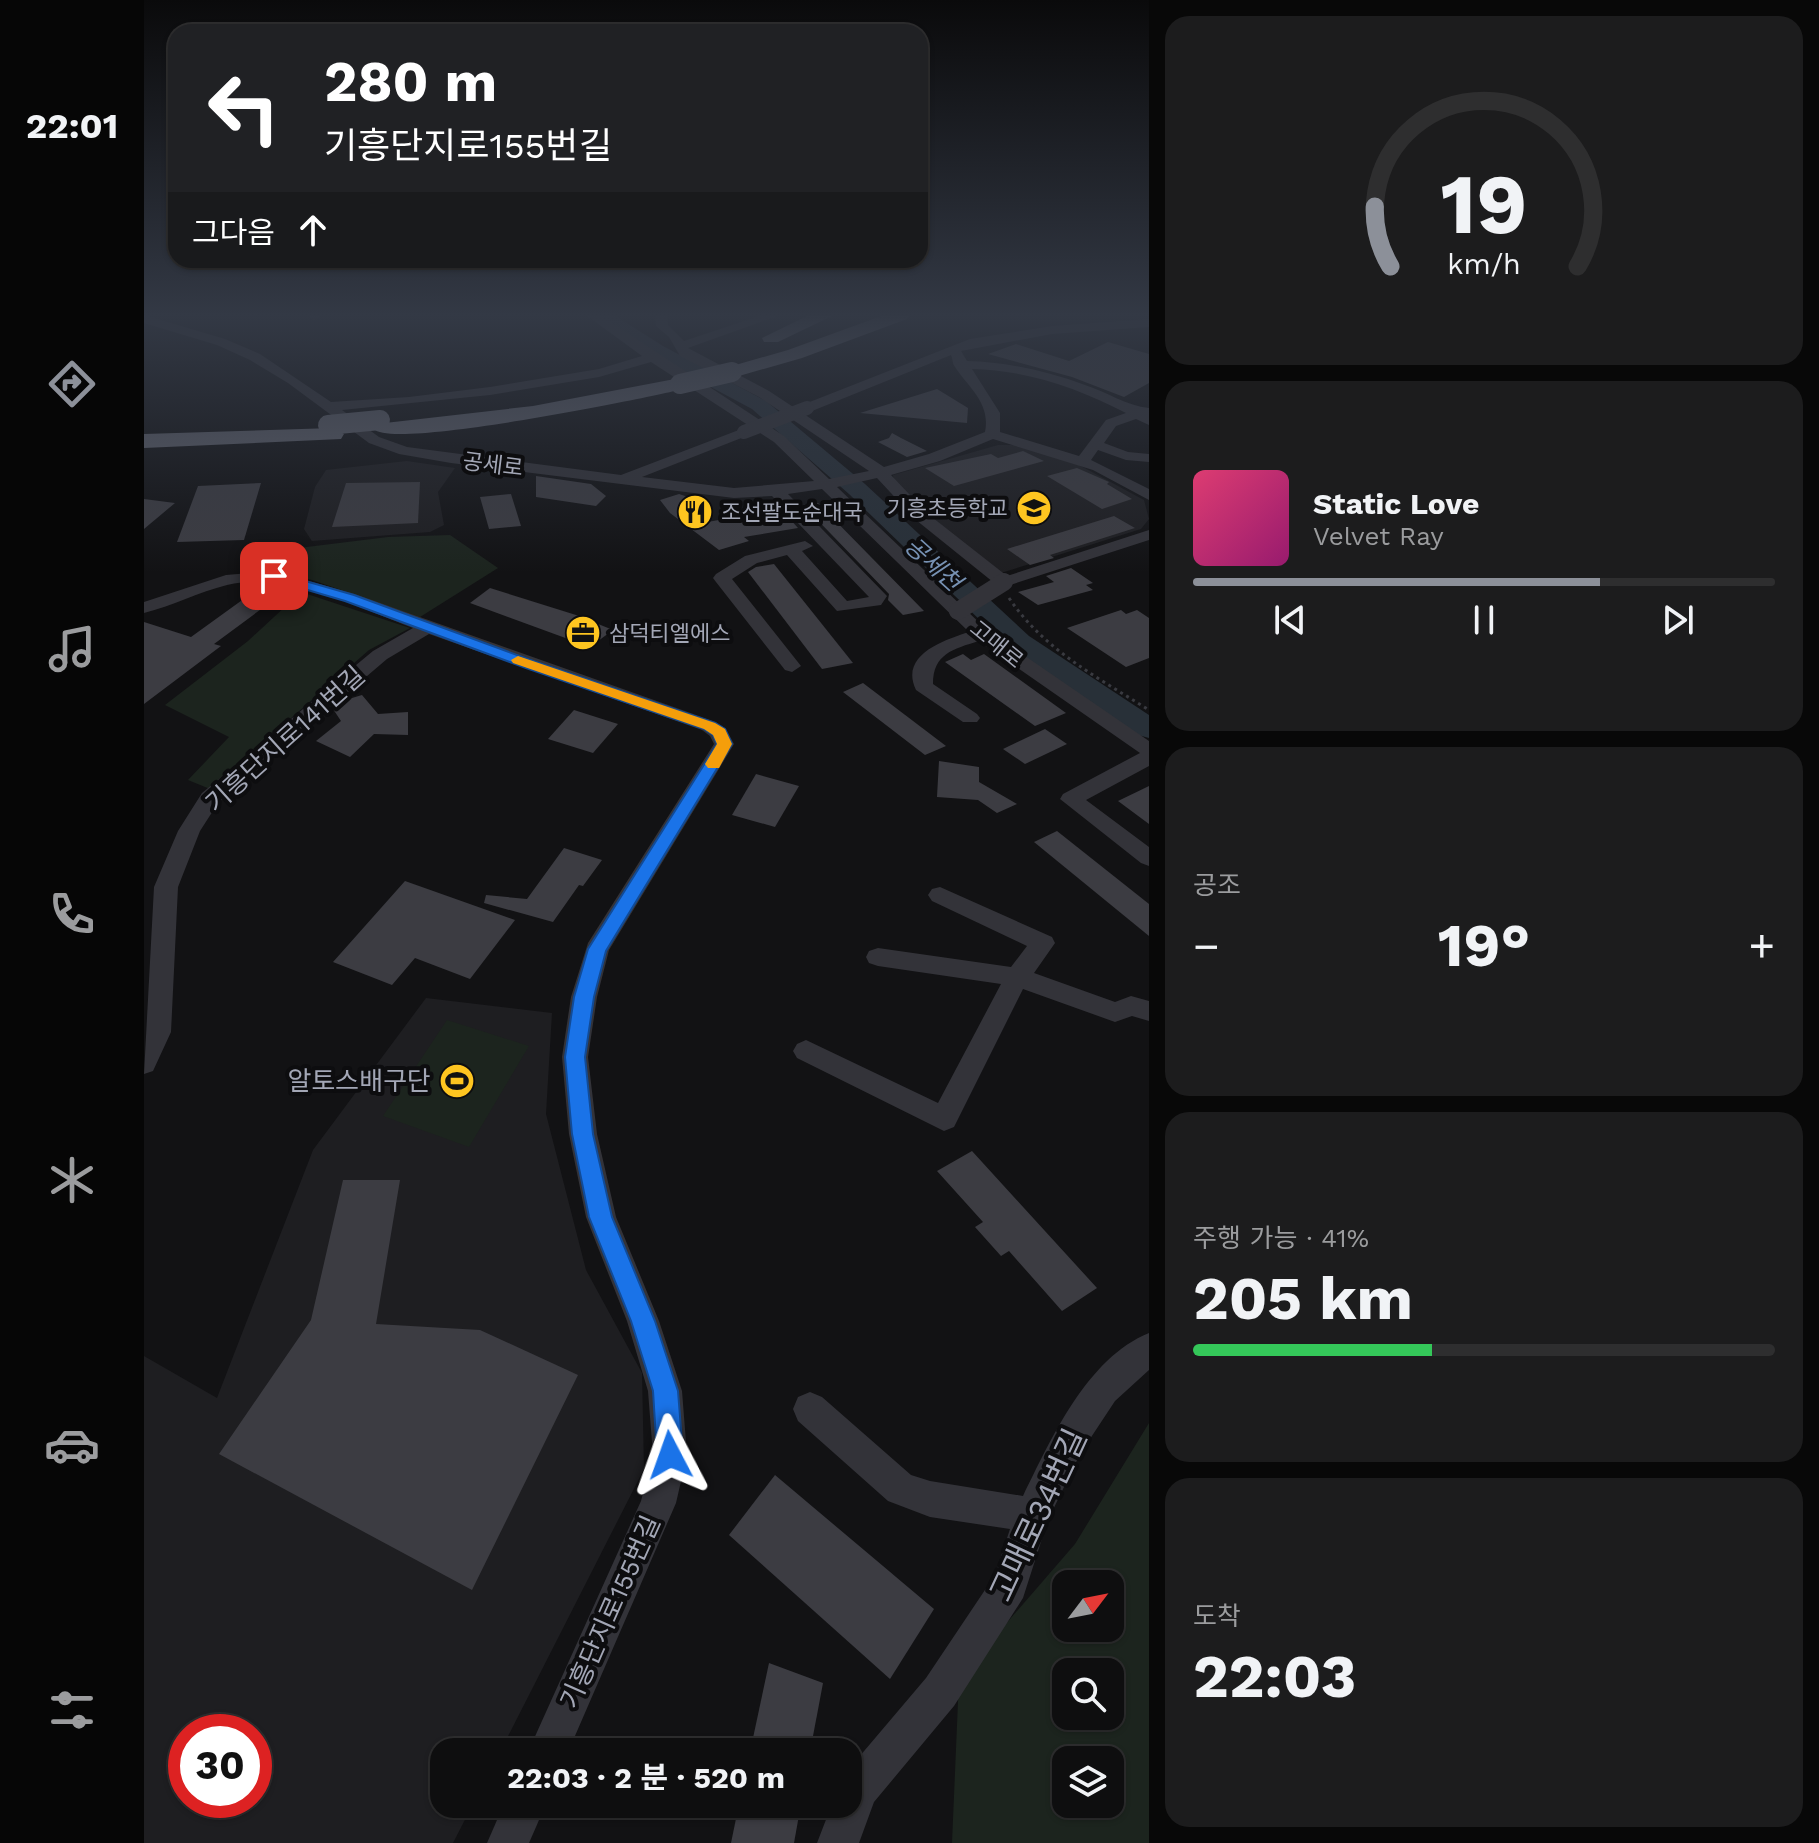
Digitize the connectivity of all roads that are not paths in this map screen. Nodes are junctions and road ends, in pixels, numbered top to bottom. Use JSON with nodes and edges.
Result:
{"nodes":[{"id":1,"x":311,"y":401,"type":"edge"},
{"id":2,"x":439,"y":401,"type":"edge"},
{"id":3,"x":601,"y":401,"type":"edge"},
{"id":4,"x":715,"y":401,"type":"edge"},
{"id":5,"x":774,"y":401,"type":"edge"},
{"id":6,"x":824,"y":401,"type":"edge"},
{"id":7,"x":984,"y":401,"type":"edge"},
{"id":8,"x":1113,"y":401,"type":"edge"},
{"id":9,"x":1145,"y":415,"type":"edge"},
{"id":10,"x":329,"y":422,"type":"junction"},
{"id":11,"x":144,"y":430,"type":"edge"},
{"id":12,"x":992,"y":434,"type":"junction"},
{"id":13,"x":144,"y":441,"type":"edge"},
{"id":14,"x":1097,"y":445,"type":"junction"},
{"id":15,"x":1149,"y":458,"type":"edge"},
{"id":16,"x":1082,"y":462,"type":"junction"},
{"id":17,"x":872,"y":472,"type":"junction"},
{"id":18,"x":622,"y":480,"type":"junction"},
{"id":19,"x":827,"y":483,"type":"junction"},
{"id":20,"x":778,"y":493,"type":"junction"},
{"id":21,"x":1149,"y":495,"type":"edge"},
{"id":22,"x":1149,"y":535,"type":"edge"},
{"id":23,"x":828,"y":542,"type":"junction"},
{"id":24,"x":791,"y":549,"type":"junction"},
{"id":25,"x":1004,"y":582,"type":"junction"},
{"id":26,"x":144,"y":608,"type":"edge"},
{"id":27,"x":958,"y":611,"type":"junction"},
{"id":28,"x":427,"y":627,"type":"junction"},
{"id":29,"x":981,"y":634,"type":"junction"},
{"id":30,"x":792,"y":666,"type":"dead end"},
{"id":31,"x":970,"y":718,"type":"dead end"},
{"id":32,"x":1149,"y":750,"type":"edge"},
{"id":33,"x":1149,"y":757,"type":"edge"},
{"id":34,"x":1149,"y":858,"type":"edge"},
{"id":35,"x":940,"y":895,"type":"dead end"},
{"id":36,"x":878,"y":957,"type":"dead end"},
{"id":37,"x":1017,"y":977,"type":"junction"},
{"id":38,"x":1149,"y":1011,"type":"edge"},
{"id":39,"x":806,"y":1051,"type":"dead end"},
{"id":40,"x":144,"y":1063,"type":"edge"},
{"id":41,"x":1149,"y":1349,"type":"edge"},
{"id":42,"x":810,"y":1409,"type":"dead end"},
{"id":43,"x":1032,"y":1515,"type":"junction"},
{"id":44,"x":554,"y":1738,"type":"edge"},
{"id":45,"x":519,"y":1818,"type":"edge"},
{"id":46,"x":508,"y":1843,"type":"edge"},
{"id":47,"x":838,"y":1843,"type":"edge"}],
"edges":[{"from":1,"to":10,"type":"street","name":"공세로"},
{"from":2,"to":10,"type":"street"},
{"from":3,"to":10,"type":"highway"},
{"from":4,"to":19,"type":"street","name":"고매로"},
{"from":5,"to":17,"type":"street"},
{"from":6,"to":18,"type":"street","bridge":true},
{"from":7,"to":12,"type":"street"},
{"from":8,"to":9,"type":"street"},
{"from":9,"to":14,"type":"street"},
{"from":10,"to":11,"type":"highway"},
{"from":10,"to":13,"type":"highway"},
{"from":10,"to":18,"type":"street","name":"공세로"},
{"from":12,"to":16,"type":"street"},
{"from":12,"to":17,"type":"street"},
{"from":14,"to":15,"type":"street"},
{"from":14,"to":16,"type":"street"},
{"from":16,"to":21,"type":"street"},
{"from":17,"to":19,"type":"street","name":"공세로"},
{"from":17,"to":25,"type":"street"},
{"from":18,"to":20,"type":"street","name":"공세로"},
{"from":19,"to":20,"type":"street","name":"공세로"},
{"from":19,"to":27,"type":"street","name":"고매로"},
{"from":20,"to":23,"type":"street"},
{"from":22,"to":25,"type":"street"},
{"from":23,"to":24,"type":"street"},
{"from":23,"to":24,"type":"street"},
{"from":24,"to":30,"type":"street"},
{"from":25,"to":27,"type":"street","bridge":true},
{"from":26,"to":28,"type":"street"},
{"from":27,"to":29,"type":"street","name":"고매로"},
{"from":28,"to":40,"type":"street","name":"기흥단지로141번길"},
{"from":28,"to":44,"type":"street","name":"기흥단지로155번길"},
{"from":29,"to":31,"type":"street"},
{"from":29,"to":32,"type":"street","name":"고매로"},
{"from":33,"to":34,"type":"street"},
{"from":35,"to":37,"type":"street"},
{"from":36,"to":37,"type":"street"},
{"from":37,"to":38,"type":"street"},
{"from":37,"to":39,"type":"street"},
{"from":41,"to":43,"type":"street","name":"고매로34번길"},
{"from":42,"to":43,"type":"street"},
{"from":43,"to":47,"type":"street","name":"고매로34번길"},
{"from":45,"to":46,"type":"street"}]}
